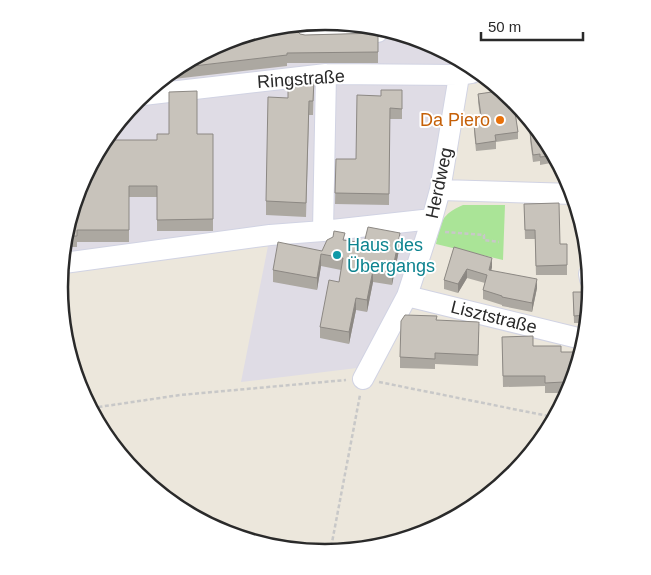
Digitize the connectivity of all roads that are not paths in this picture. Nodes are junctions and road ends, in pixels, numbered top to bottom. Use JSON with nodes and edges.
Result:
{"nodes":[{"id":1,"x":305,"y":31,"type":"edge"},
{"id":2,"x":362,"y":32,"type":"edge"},
{"id":3,"x":465,"y":71,"type":"edge"},
{"id":4,"x":326,"y":74,"type":"junction"},
{"id":5,"x":157,"y":93,"type":"edge"},
{"id":6,"x":440,"y":190,"type":"junction"},
{"id":7,"x":565,"y":194,"type":"edge"},
{"id":8,"x":430,"y":226,"type":"junction"},
{"id":9,"x":324,"y":232,"type":"junction"},
{"id":10,"x":70,"y":262,"type":"edge"},
{"id":11,"x":407,"y":296,"type":"junction"},
{"id":12,"x":578,"y":338,"type":"edge"},
{"id":13,"x":363,"y":379,"type":"road end"}],
"edges":[{"from":1,"to":2,"type":"street"},
{"from":3,"to":4,"type":"street","name":"Ringstraße"},
{"from":3,"to":6,"type":"street","name":"Herdweg"},
{"from":4,"to":5,"type":"street","name":"Ringstraße"},
{"from":4,"to":9,"type":"street"},
{"from":6,"to":7,"type":"street"},
{"from":6,"to":8,"type":"street","name":"Herdweg"},
{"from":8,"to":9,"type":"street"},
{"from":8,"to":11,"type":"street","name":"Herdweg"},
{"from":9,"to":10,"type":"street"},
{"from":11,"to":12,"type":"street","name":"Lisztstraße"},
{"from":11,"to":13,"type":"street","name":"Herdweg"}]}
